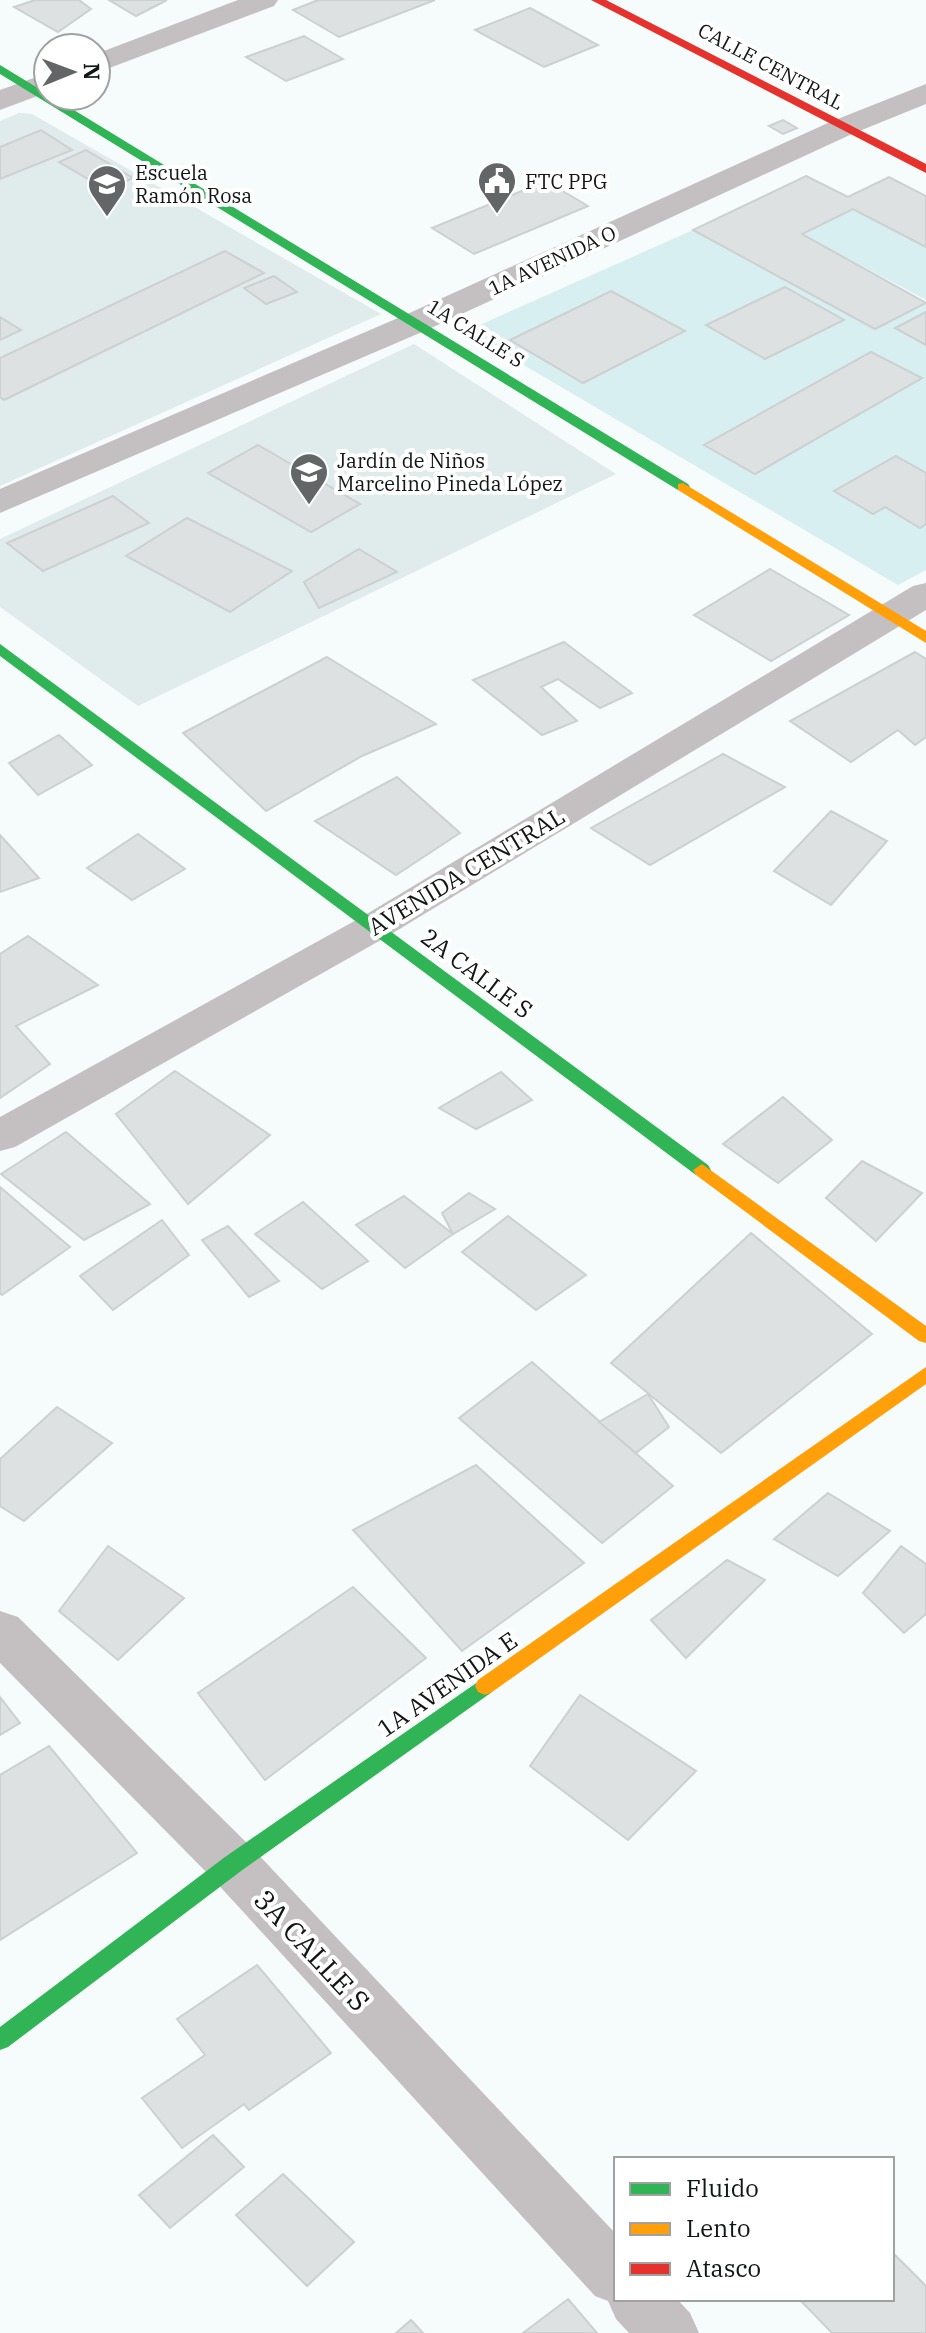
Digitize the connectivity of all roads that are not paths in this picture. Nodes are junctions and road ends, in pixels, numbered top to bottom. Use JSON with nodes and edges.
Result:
{"nodes":[{"id":1,"x":264,"y":0,"type":"edge"},
{"id":2,"x":597,"y":0,"type":"edge"},
{"id":3,"x":112,"y":58,"type":"edge"},
{"id":4,"x":0,"y":69,"type":"edge"},
{"id":5,"x":32,"y":82,"type":"edge"},
{"id":6,"x":32,"y":88,"type":"edge"},
{"id":7,"x":926,"y":93,"type":"edge"},
{"id":8,"x":0,"y":101,"type":"edge"},
{"id":9,"x":83,"y":112,"type":"edge"},
{"id":10,"x":841,"y":128,"type":"junction"},
{"id":11,"x":926,"y":169,"type":"edge"},
{"id":12,"x":417,"y":322,"type":"junction"},
{"id":13,"x":0,"y":502,"type":"edge"},
{"id":14,"x":926,"y":594,"type":"edge"},
{"id":15,"x":888,"y":616,"type":"junction"},
{"id":16,"x":926,"y":638,"type":"edge"},
{"id":17,"x":0,"y":649,"type":"edge"},
{"id":18,"x":374,"y":927,"type":"junction"},
{"id":19,"x":0,"y":1136,"type":"edge"},
{"id":20,"x":926,"y":1336,"type":"edge"},
{"id":21,"x":926,"y":1374,"type":"edge"},
{"id":22,"x":0,"y":1631,"type":"edge"},
{"id":23,"x":233,"y":1864,"type":"junction"},
{"id":24,"x":0,"y":2040,"type":"edge"},
{"id":25,"x":614,"y":2274,"type":"edge"},
{"id":26,"x":639,"y":2301,"type":"edge"},
{"id":27,"x":669,"y":2333,"type":"edge"}],
"edges":[{"from":1,"to":3,"type":"street"},
{"from":2,"to":10,"type":"street","name":"CALLE CENTRAL"},
{"from":4,"to":5,"type":"street","name":"1A CALLE S"},
{"from":6,"to":8,"type":"street"},
{"from":7,"to":10,"type":"street","name":"1A AVENIDA O"},
{"from":9,"to":12,"type":"street","name":"1A CALLE S"},
{"from":10,"to":11,"type":"street","name":"CALLE CENTRAL"},
{"from":10,"to":12,"type":"street","name":"1A AVENIDA O"},
{"from":12,"to":13,"type":"street","name":"1A AVENIDA O"},
{"from":12,"to":15,"type":"street","name":"1A CALLE S"},
{"from":14,"to":15,"type":"street","name":"AVENIDA CENTRAL"},
{"from":15,"to":16,"type":"street","name":"1A CALLE S"},
{"from":15,"to":18,"type":"street","name":"AVENIDA CENTRAL"},
{"from":17,"to":18,"type":"street","name":"2A CALLE S"},
{"from":18,"to":19,"type":"street","name":"AVENIDA CENTRAL"},
{"from":18,"to":20,"type":"street","name":"2A CALLE S"},
{"from":21,"to":23,"type":"street","name":"1A AVENIDA E"},
{"from":22,"to":23,"type":"street","name":"3A CALLE S"},
{"from":23,"to":24,"type":"street","name":"1A AVENIDA E"},
{"from":23,"to":25,"type":"street","name":"3A CALLE S"},
{"from":26,"to":27,"type":"street"}]}
